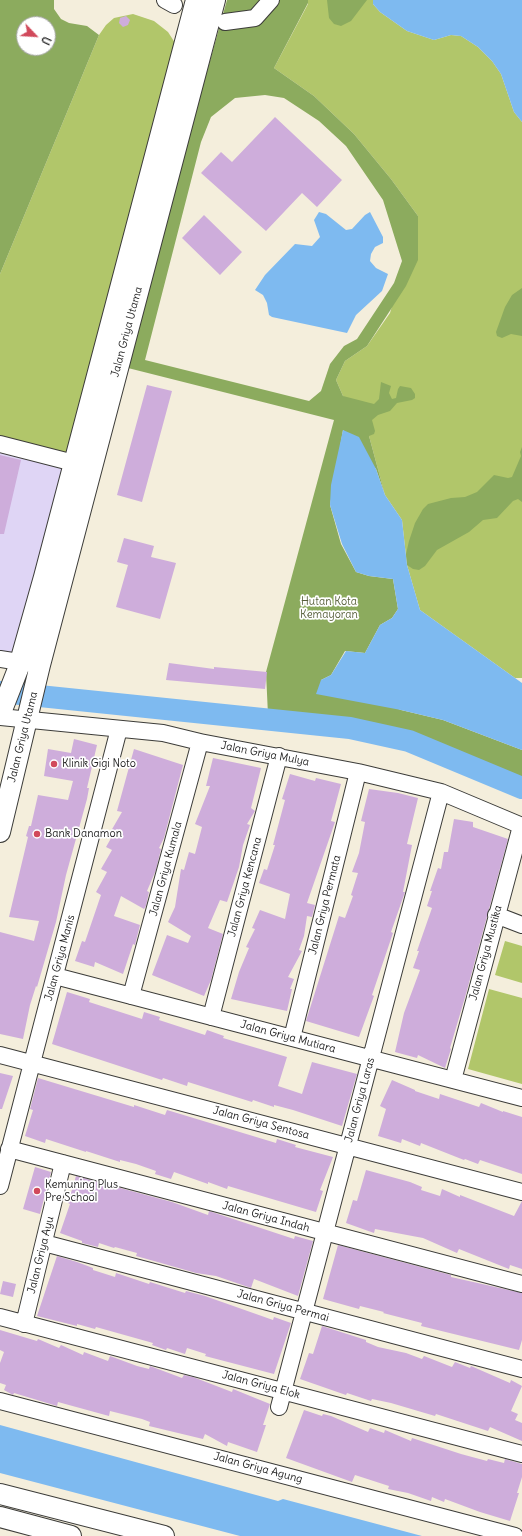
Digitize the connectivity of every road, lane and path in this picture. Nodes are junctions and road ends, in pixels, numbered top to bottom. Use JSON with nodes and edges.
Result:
{"nodes":[{"id":1,"x":196,"y":0,"type":"edge"},
{"id":2,"x":215,"y":0,"type":"edge"},
{"id":3,"x":270,"y":0,"type":"edge"},
{"id":4,"x":226,"y":22,"type":"dead end"},
{"id":5,"x":0,"y":444,"type":"edge"},
{"id":6,"x":74,"y":463,"type":"junction"},
{"id":7,"x":0,"y":659,"type":"edge"},
{"id":8,"x":19,"y":665,"type":"junction"},
{"id":9,"x":40,"y":667,"type":"junction"},
{"id":10,"x":1,"y":713,"type":"edge"},
{"id":11,"x":28,"y":716,"type":"junction"},
{"id":12,"x":119,"y":729,"type":"junction"},
{"id":13,"x":200,"y":742,"type":"junction"},
{"id":14,"x":279,"y":756,"type":"junction"},
{"id":15,"x":358,"y":772,"type":"junction"},
{"id":16,"x":441,"y":792,"type":"junction"},
{"id":17,"x":521,"y":826,"type":"edge"},
{"id":18,"x":0,"y":832,"type":"edge"},
{"id":19,"x":496,"y":915,"type":"junction"},
{"id":20,"x":522,"y":925,"type":"edge"},
{"id":21,"x":55,"y":976,"type":"junction"},
{"id":22,"x":132,"y":996,"type":"junction"},
{"id":23,"x":211,"y":1017,"type":"junction"},
{"id":24,"x":292,"y":1038,"type":"junction"},
{"id":25,"x":0,"y":1055,"type":"edge"},
{"id":26,"x":371,"y":1058,"type":"junction"},
{"id":27,"x":32,"y":1063,"type":"junction"},
{"id":28,"x":453,"y":1080,"type":"junction"},
{"id":29,"x":522,"y":1098,"type":"edge"},
{"id":30,"x":348,"y":1146,"type":"junction"},
{"id":31,"x":9,"y":1149,"type":"junction"},
{"id":32,"x":63,"y":1164,"type":"junction"},
{"id":33,"x":0,"y":1186,"type":"edge"},
{"id":34,"x":522,"y":1192,"type":"edge"},
{"id":35,"x":325,"y":1232,"type":"junction"},
{"id":36,"x":44,"y":1243,"type":"junction"},
{"id":37,"x":522,"y":1284,"type":"edge"},
{"id":38,"x":304,"y":1311,"type":"junction"},
{"id":39,"x":0,"y":1317,"type":"edge"},
{"id":40,"x":24,"y":1324,"type":"junction"},
{"id":41,"x":522,"y":1369,"type":"edge"},
{"id":42,"x":283,"y":1390,"type":"junction"},
{"id":43,"x":0,"y":1401,"type":"edge"},
{"id":44,"x":279,"y":1407,"type":"dead end"},
{"id":45,"x":522,"y":1454,"type":"edge"},
{"id":46,"x":0,"y":1494,"type":"edge"},
{"id":47,"x":0,"y":1517,"type":"edge"},
{"id":48,"x":522,"y":1527,"type":"edge"},
{"id":49,"x":142,"y":1533,"type":"edge"},
{"id":50,"x":71,"y":1536,"type":"edge"},
{"id":51,"x":164,"y":1536,"type":"edge"},
{"id":52,"x":515,"y":1536,"type":"edge"},
{"id":53,"x":520,"y":1536,"type":"edge"}],
"edges":[{"from":1,"to":6,"type":"main road","name":"Jalan Griya Utama"},
{"from":2,"to":9,"type":"main road","name":"Jalan Griya Utama"},
{"from":3,"to":4,"type":"street"},
{"from":5,"to":6,"type":"street"},
{"from":6,"to":8,"type":"main road","name":"Jalan Griya Utama"},
{"from":7,"to":8,"type":"street"},
{"from":8,"to":9,"type":"street"},
{"from":8,"to":10,"type":"main road","name":"Jalan Griya Utama"},
{"from":9,"to":11,"type":"main road","name":"Jalan Griya Utama"},
{"from":10,"to":11,"type":"street","name":"Jalan Griya Mulya"},
{"from":11,"to":12,"type":"street","name":"Jalan Griya Mulya"},
{"from":11,"to":18,"type":"main road","name":"Jalan Griya Utama"},
{"from":12,"to":13,"type":"street","name":"Jalan Griya Mulya"},
{"from":12,"to":21,"type":"street","name":"Jalan Griya Manis"},
{"from":13,"to":14,"type":"street","name":"Jalan Griya Mulya"},
{"from":13,"to":22,"type":"street","name":"Jalan Griya Kumala"},
{"from":14,"to":15,"type":"street","name":"Jalan Griya Mulya"},
{"from":14,"to":23,"type":"street","name":"Jalan Griya Kencana"},
{"from":15,"to":16,"type":"street","name":"Jalan Griya Mulya"},
{"from":15,"to":24,"type":"street","name":"Jalan Griya Permata"},
{"from":16,"to":17,"type":"street","name":"Jalan Griya Mulya"},
{"from":16,"to":26,"type":"street","name":"Jalan Griya Laras"},
{"from":17,"to":19,"type":"street","name":"Jalan Griya Mustika"},
{"from":19,"to":20,"type":"street"},
{"from":19,"to":28,"type":"street","name":"Jalan Griya Mustika"},
{"from":21,"to":22,"type":"street","name":"Jalan Griya Mutiara"},
{"from":21,"to":27,"type":"street","name":"Jalan Griya Manis"},
{"from":22,"to":23,"type":"street","name":"Jalan Griya Mutiara"},
{"from":23,"to":24,"type":"street","name":"Jalan Griya Mutiara"},
{"from":24,"to":26,"type":"street","name":"Jalan Griya Mutiara"},
{"from":25,"to":27,"type":"street","name":"Jalan Griya Sentosa"},
{"from":26,"to":28,"type":"street","name":"Jalan Griya Mutiara"},
{"from":26,"to":30,"type":"street","name":"Jalan Griya Laras"},
{"from":27,"to":30,"type":"street","name":"Jalan Griya Sentosa"},
{"from":27,"to":31,"type":"street","name":"Jalan Griya Manis"},
{"from":28,"to":29,"type":"street","name":"Jalan Griya Mutiara"},
{"from":30,"to":34,"type":"street","name":"Jalan Griya Sentosa"},
{"from":30,"to":35,"type":"street","name":"Jalan Griya Laras"},
{"from":31,"to":32,"type":"street","name":"Jalan Griya Indah"},
{"from":31,"to":33,"type":"street","name":"Jalan Griya Manis"},
{"from":32,"to":35,"type":"street","name":"Jalan Griya Indah"},
{"from":32,"to":36,"type":"street","name":"Jalan Griya Ayu"},
{"from":35,"to":37,"type":"street","name":"Jalan Griya Indah"},
{"from":35,"to":38,"type":"street","name":"Jalan Griya Laras"},
{"from":36,"to":38,"type":"street","name":"Jalan Griya Permai"},
{"from":36,"to":40,"type":"street","name":"Jalan Griya Ayu"},
{"from":38,"to":41,"type":"street","name":"Jalan Griya Permai"},
{"from":38,"to":42,"type":"street","name":"Jalan Griya Laras"},
{"from":39,"to":40,"type":"street","name":"Jalan Griya Elok"},
{"from":40,"to":42,"type":"street","name":"Jalan Griya Elok"},
{"from":42,"to":44,"type":"street","name":"Jalan Griya Laras"},
{"from":42,"to":45,"type":"street","name":"Jalan Griya Elok"},
{"from":43,"to":52,"type":"street","name":"Jalan Griya Agung"},
{"from":46,"to":49,"type":"main road"},
{"from":47,"to":50,"type":"main road"},
{"from":48,"to":53,"type":"street"},
{"from":49,"to":51,"type":"main road"}]}
